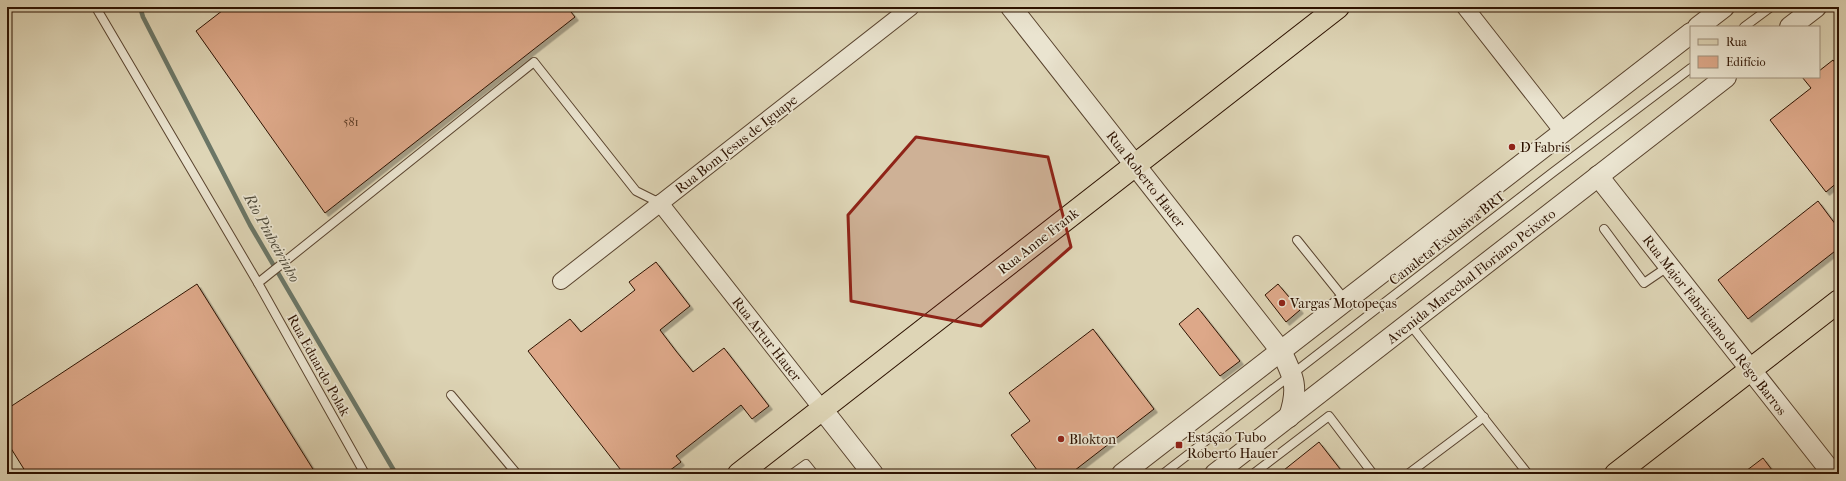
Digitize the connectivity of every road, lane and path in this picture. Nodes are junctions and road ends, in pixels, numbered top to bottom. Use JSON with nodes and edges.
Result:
{"nodes":[{"id":1,"x":911,"y":7,"type":"edge"},
{"id":2,"x":1012,"y":7,"type":"edge"},
{"id":3,"x":1338,"y":7,"type":"edge"},
{"id":4,"x":1465,"y":7,"type":"edge"},
{"id":5,"x":1724,"y":7,"type":"edge"},
{"id":6,"x":1771,"y":7,"type":"edge"},
{"id":7,"x":1816,"y":7,"type":"edge"},
{"id":8,"x":98,"y":11,"type":"dead end"},
{"id":9,"x":1699,"y":26,"type":"edge"},
{"id":10,"x":1745,"y":26,"type":"edge"},
{"id":11,"x":1791,"y":26,"type":"edge"},
{"id":12,"x":1690,"y":34,"type":"edge"},
{"id":13,"x":1690,"y":69,"type":"edge"},
{"id":14,"x":1725,"y":78,"type":"edge"},
{"id":15,"x":1563,"y":132,"type":"junction"},
{"id":16,"x":1135,"y":165,"type":"junction"},
{"id":17,"x":1598,"y":176,"type":"junction"},
{"id":18,"x":660,"y":203,"type":"junction"},
{"id":19,"x":1604,"y":229,"type":"dead end"},
{"id":20,"x":1297,"y":240,"type":"dead end"},
{"id":21,"x":1669,"y":266,"type":"junction"},
{"id":22,"x":561,"y":281,"type":"dead end"},
{"id":23,"x":258,"y":283,"type":"junction"},
{"id":24,"x":1346,"y":301,"type":"junction"},
{"id":25,"x":1839,"y":301,"type":"edge"},
{"id":26,"x":1409,"y":323,"type":"junction"},
{"id":27,"x":1281,"y":350,"type":"junction"},
{"id":28,"x":1750,"y":370,"type":"junction"},
{"id":29,"x":1292,"y":374,"type":"junction"},
{"id":30,"x":451,"y":395,"type":"dead end"},
{"id":31,"x":822,"y":409,"type":"junction"},
{"id":32,"x":1289,"y":417,"type":"junction"},
{"id":33,"x":1484,"y":417,"type":"junction"},
{"id":34,"x":366,"y":474,"type":"edge"},
{"id":35,"x":518,"y":474,"type":"edge"},
{"id":36,"x":739,"y":474,"type":"edge"},
{"id":37,"x":792,"y":474,"type":"edge"},
{"id":38,"x":814,"y":474,"type":"edge"},
{"id":39,"x":873,"y":474,"type":"edge"},
{"id":40,"x":1122,"y":474,"type":"edge"},
{"id":41,"x":1163,"y":474,"type":"edge"},
{"id":42,"x":1215,"y":474,"type":"edge"},
{"id":43,"x":1253,"y":474,"type":"edge"},
{"id":44,"x":1373,"y":474,"type":"edge"},
{"id":45,"x":1408,"y":474,"type":"edge"},
{"id":46,"x":1528,"y":474,"type":"edge"},
{"id":47,"x":1616,"y":474,"type":"edge"},
{"id":48,"x":1832,"y":474,"type":"edge"}],
"edges":[{"from":1,"to":18,"type":"street","name":"Rua Bom Jesus de Iguape"},
{"from":2,"to":16,"type":"street","name":"Rua Roberto Hauer"},
{"from":3,"to":16,"type":"main road","name":"Rua Anne Frank"},
{"from":4,"to":15,"type":"street"},
{"from":5,"to":9,"type":"street"},
{"from":6,"to":10,"type":"lane"},
{"from":7,"to":11,"type":"street"},
{"from":8,"to":23,"type":"lane","name":"Rua Eduardo Polak"},
{"from":12,"to":15,"type":"street"},
{"from":13,"to":29,"type":"lane","name":"Canaleta Exclusiva BRT"},
{"from":14,"to":17,"type":"street","name":"Avenida Marechal Floriano Peixoto"},
{"from":15,"to":24,"type":"street"},
{"from":16,"to":27,"type":"street","name":"Rua Roberto Hauer"},
{"from":16,"to":31,"type":"main road","name":"Rua Anne Frank"},
{"from":17,"to":21,"type":"street","name":"Rua Major Fabriciano do Rêgo Barros"},
{"from":17,"to":26,"type":"street","name":"Avenida Marechal Floriano Peixoto"},
{"from":18,"to":22,"type":"street","name":"Rua Bom Jesus de Iguape"},
{"from":18,"to":23,"type":"lane"},
{"from":18,"to":31,"type":"street","name":"Rua Artur Hauer"},
{"from":19,"to":21,"type":"lane"},
{"from":20,"to":24,"type":"lane"},
{"from":21,"to":28,"type":"street","name":"Rua Major Fabriciano do Rêgo Barros"},
{"from":23,"to":34,"type":"lane","name":"Rua Eduardo Polak"},
{"from":24,"to":27,"type":"street"},
{"from":25,"to":28,"type":"main road"},
{"from":26,"to":32,"type":"street","name":"Avenida Marechal Floriano Peixoto"},
{"from":26,"to":33,"type":"lane"},
{"from":27,"to":29,"type":"street","name":"Rua Roberto Hauer"},
{"from":27,"to":40,"type":"street"},
{"from":28,"to":47,"type":"main road"},
{"from":28,"to":48,"type":"street","name":"Rua Major Fabriciano do Rêgo Barros"},
{"from":29,"to":32,"type":"street","name":"Rua Roberto Hauer"},
{"from":29,"to":41,"type":"lane","name":"Canaleta Exclusiva BRT"},
{"from":30,"to":35,"type":"lane"},
{"from":31,"to":36,"type":"main road","name":"Rua Anne Frank"},
{"from":31,"to":39,"type":"street","name":"Rua Artur Hauer"},
{"from":32,"to":42,"type":"street","name":"Avenida Marechal Floriano Peixoto"},
{"from":33,"to":45,"type":"lane"},
{"from":33,"to":46,"type":"lane"},
{"from":37,"to":38,"type":"lane"},
{"from":43,"to":44,"type":"lane"}]}
